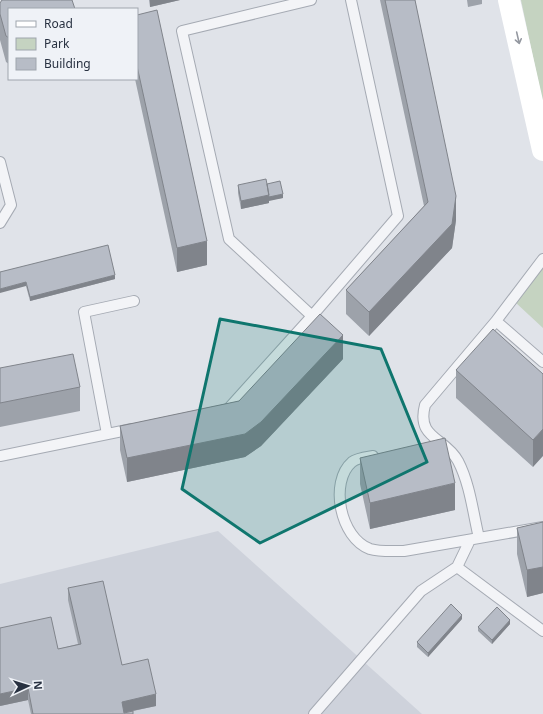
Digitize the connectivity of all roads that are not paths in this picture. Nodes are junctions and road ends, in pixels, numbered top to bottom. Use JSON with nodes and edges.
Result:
{"nodes":[{"id":1,"x":311,"y":0,"type":"edge"},
{"id":2,"x":351,"y":0,"type":"edge"},
{"id":3,"x":509,"y":0,"type":"edge"},
{"id":4,"x":543,"y":150,"type":"edge"},
{"id":5,"x":0,"y":162,"type":"edge"},
{"id":6,"x":0,"y":223,"type":"edge"},
{"id":7,"x":543,"y":260,"type":"edge"},
{"id":8,"x":134,"y":301,"type":"dead end"},
{"id":9,"x":312,"y":316,"type":"junction"},
{"id":10,"x":496,"y":321,"type":"junction"},
{"id":11,"x":543,"y":362,"type":"edge"},
{"id":12,"x":213,"y":412,"type":"edge"},
{"id":13,"x":139,"y":427,"type":"edge"},
{"id":14,"x":107,"y":434,"type":"junction"},
{"id":15,"x":381,"y":454,"type":"edge"},
{"id":16,"x":0,"y":456,"type":"edge"},
{"id":17,"x":543,"y":527,"type":"edge"},
{"id":18,"x":475,"y":539,"type":"junction"},
{"id":19,"x":457,"y":567,"type":"junction"},
{"id":20,"x":543,"y":631,"type":"edge"},
{"id":21,"x":314,"y":714,"type":"edge"}],
"edges":[{"from":1,"to":9,"type":"lane"},
{"from":2,"to":9,"type":"lane"},
{"from":3,"to":4,"type":"main road","one_way":true},
{"from":5,"to":6,"type":"lane"},
{"from":7,"to":10,"type":"lane"},
{"from":8,"to":14,"type":"lane"},
{"from":9,"to":12,"type":"lane"},
{"from":10,"to":11,"type":"lane"},
{"from":10,"to":18,"type":"lane"},
{"from":13,"to":14,"type":"lane"},
{"from":14,"to":16,"type":"lane"},
{"from":15,"to":18,"type":"lane"},
{"from":17,"to":18,"type":"lane"},
{"from":18,"to":19,"type":"lane"},
{"from":19,"to":20,"type":"lane"},
{"from":19,"to":21,"type":"lane"}]}
